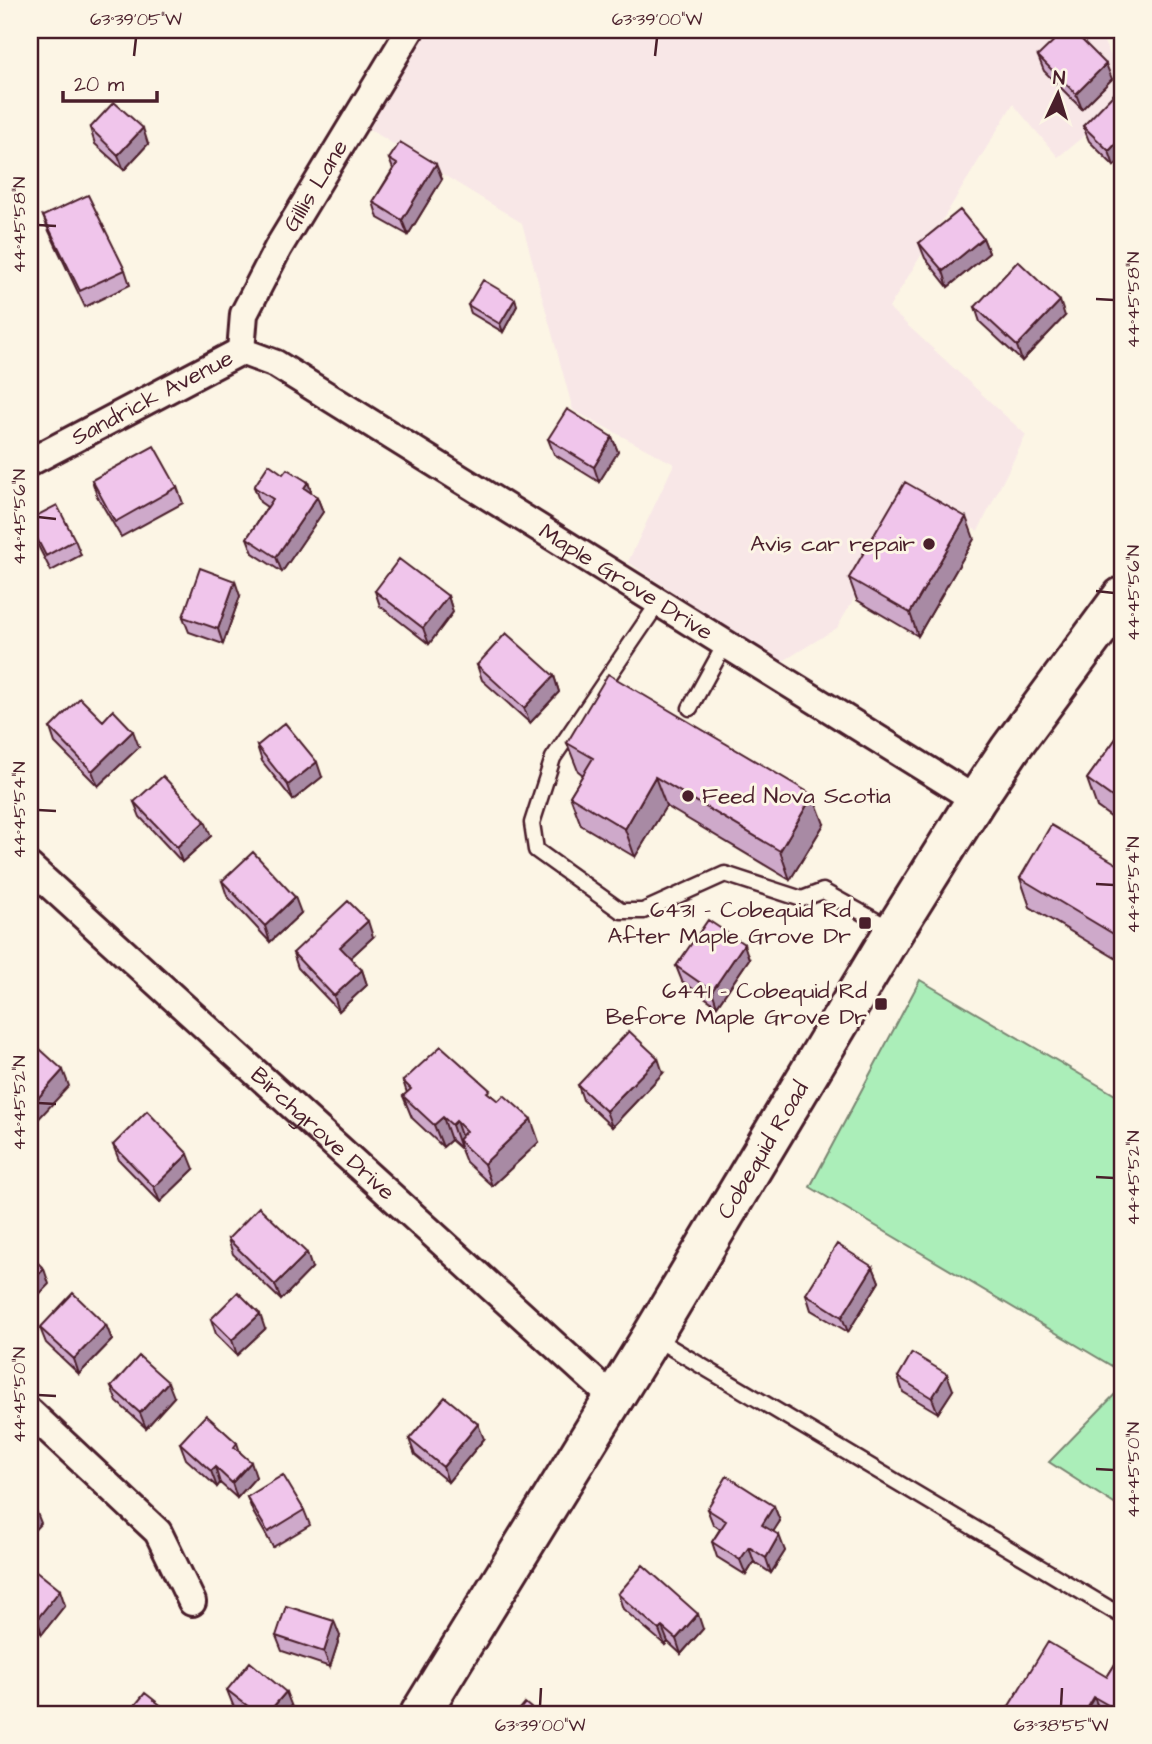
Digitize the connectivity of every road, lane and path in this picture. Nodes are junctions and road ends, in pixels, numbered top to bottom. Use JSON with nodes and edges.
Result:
{"nodes":[{"id":1,"x":410,"y":30,"type":"edge"},
{"id":2,"x":241,"y":351,"type":"junction"},
{"id":3,"x":276,"y":364,"type":"joint"},
{"id":4,"x":30,"y":462,"type":"edge"},
{"id":5,"x":1122,"y":597,"type":"edge"},
{"id":6,"x":659,"y":602,"type":"junction"},
{"id":7,"x":725,"y":644,"type":"junction"},
{"id":8,"x":690,"y":708,"type":"dead end"},
{"id":9,"x":976,"y":800,"type":"junction"},
{"id":10,"x":30,"y":867,"type":"edge"},
{"id":11,"x":894,"y":931,"type":"junction"},
{"id":12,"x":652,"y":1336,"type":"junction"},
{"id":13,"x":614,"y":1399,"type":"junction"},
{"id":14,"x":30,"y":1412,"type":"edge"},
{"id":15,"x":192,"y":1602,"type":"dead end"},
{"id":16,"x":1122,"y":1616,"type":"edge"},
{"id":17,"x":420,"y":1714,"type":"edge"}],
"edges":[{"from":1,"to":2,"type":"street","name":"Gillis Lane"},
{"from":2,"to":3,"type":"street","name":"Sandrick Avenue"},
{"from":2,"to":4,"type":"street","name":"Sandrick Avenue"},
{"from":3,"to":6,"type":"street","name":"Maple Grove Drive"},
{"from":5,"to":9,"type":"main road","name":"Cobequid Road"},
{"from":6,"to":7,"type":"street","name":"Maple Grove Drive"},
{"from":6,"to":11,"type":"lane"},
{"from":7,"to":8,"type":"lane"},
{"from":7,"to":9,"type":"street","name":"Maple Grove Drive"},
{"from":9,"to":11,"type":"main road","name":"Cobequid Road"},
{"from":10,"to":13,"type":"street","name":"Birchgrove Drive"},
{"from":11,"to":12,"type":"main road","name":"Cobequid Road"},
{"from":12,"to":13,"type":"main road","name":"Cobequid Road"},
{"from":12,"to":16,"type":"lane"},
{"from":13,"to":17,"type":"main road","name":"Cobequid Road"},
{"from":14,"to":15,"type":"street"}]}
